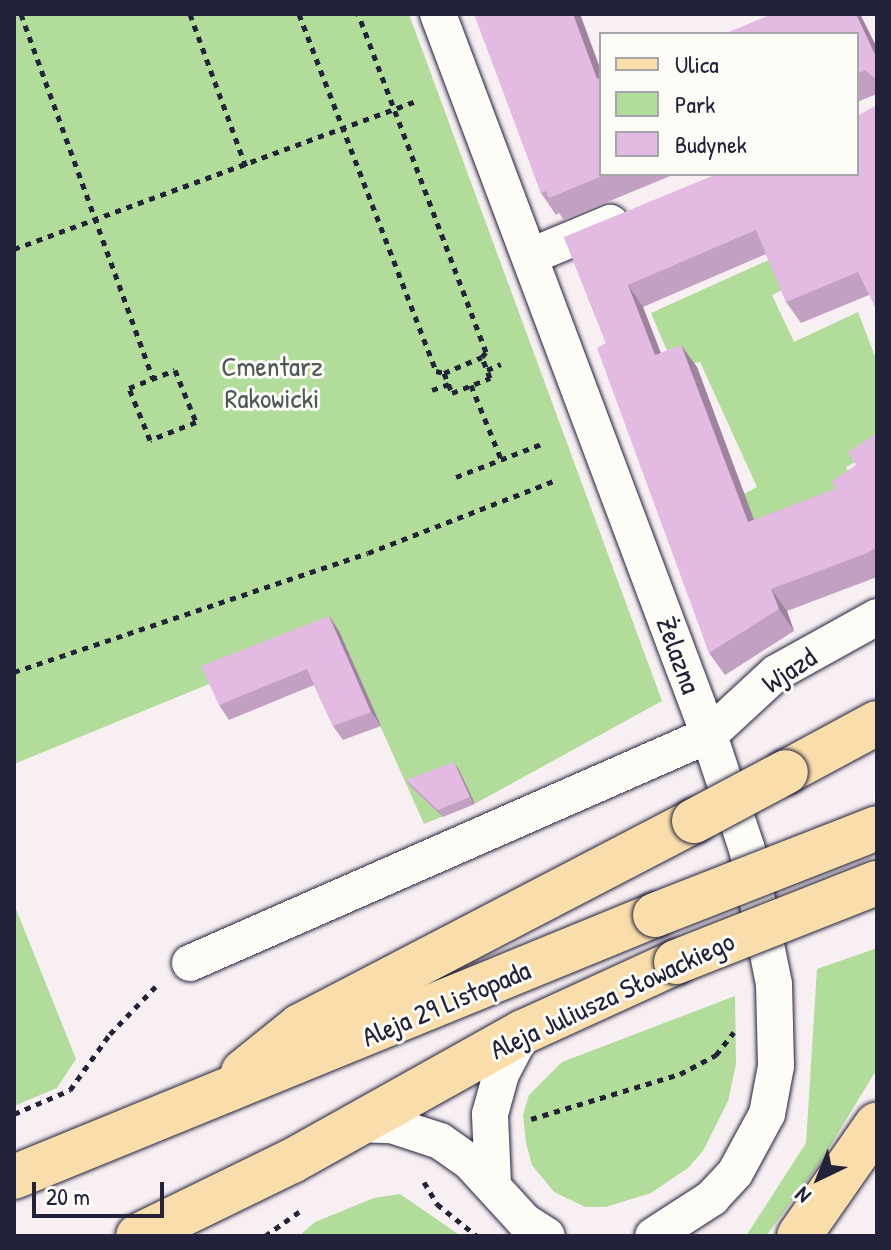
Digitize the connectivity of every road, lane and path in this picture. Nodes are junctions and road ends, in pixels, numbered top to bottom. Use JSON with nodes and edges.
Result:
{"nodes":[{"id":1,"x":21,"y":14,"type":"edge"},
{"id":2,"x":190,"y":14,"type":"edge"},
{"id":3,"x":299,"y":14,"type":"edge"},
{"id":4,"x":358,"y":14,"type":"edge"},
{"id":5,"x":438,"y":14,"type":"edge"},
{"id":6,"x":414,"y":102,"type":"dead end"},
{"id":7,"x":395,"y":110,"type":"junction"},
{"id":8,"x":343,"y":129,"type":"junction"},
{"id":9,"x":246,"y":167,"type":"junction"},
{"id":10,"x":645,"y":209,"type":"edge"},
{"id":11,"x":97,"y":219,"type":"junction"},
{"id":12,"x":14,"y":249,"type":"edge"},
{"id":13,"x":531,"y":256,"type":"junction"},
{"id":14,"x":482,"y":357,"type":"junction"},
{"id":15,"x":501,"y":364,"type":"dead end"},
{"id":16,"x":487,"y":370,"type":"junction"},
{"id":17,"x":444,"y":373,"type":"junction"},
{"id":18,"x":153,"y":379,"type":"junction"},
{"id":19,"x":449,"y":384,"type":"junction"},
{"id":20,"x":471,"y":385,"type":"junction"},
{"id":21,"x":432,"y":390,"type":"dead end"},
{"id":22,"x":544,"y":443,"type":"dead end"},
{"id":23,"x":501,"y":459,"type":"junction"},
{"id":24,"x":456,"y":477,"type":"dead end"},
{"id":25,"x":554,"y":481,"type":"dead end"},
{"id":26,"x":877,"y":617,"type":"edge"},
{"id":27,"x":14,"y":672,"type":"edge"},
{"id":28,"x":877,"y":723,"type":"edge"},
{"id":29,"x":709,"y":735,"type":"junction"},
{"id":30,"x":877,"y":828,"type":"edge"},
{"id":31,"x":877,"y":883,"type":"edge"},
{"id":32,"x":190,"y":963,"type":"joint"},
{"id":33,"x":774,"y":984,"type":"junction"},
{"id":34,"x":523,"y":1032,"type":"junction"},
{"id":35,"x":206,"y":1101,"type":"junction"},
{"id":36,"x":14,"y":1114,"type":"edge"},
{"id":37,"x":515,"y":1115,"type":"dead end"},
{"id":38,"x":356,"y":1124,"type":"junction"},
{"id":39,"x":877,"y":1124,"type":"edge"},
{"id":40,"x":419,"y":1174,"type":"dead end"},
{"id":41,"x":14,"y":1177,"type":"edge"},
{"id":42,"x":493,"y":1184,"type":"junction"},
{"id":43,"x":310,"y":1204,"type":"dead end"},
{"id":44,"x":138,"y":1236,"type":"edge"},
{"id":45,"x":265,"y":1236,"type":"edge"},
{"id":46,"x":477,"y":1236,"type":"edge"},
{"id":47,"x":547,"y":1236,"type":"edge"},
{"id":48,"x":653,"y":1236,"type":"edge"},
{"id":49,"x":799,"y":1236,"type":"edge"}],
"edges":[{"from":1,"to":11,"type":"path"},
{"from":2,"to":9,"type":"path"},
{"from":3,"to":8,"type":"path"},
{"from":4,"to":7,"type":"path"},
{"from":5,"to":13,"type":"street","name":"Żelazna"},
{"from":6,"to":7,"type":"path"},
{"from":7,"to":8,"type":"path"},
{"from":7,"to":14,"type":"path"},
{"from":8,"to":9,"type":"path"},
{"from":8,"to":17,"type":"path"},
{"from":9,"to":11,"type":"path"},
{"from":10,"to":13,"type":"street"},
{"from":11,"to":12,"type":"path"},
{"from":11,"to":18,"type":"path"},
{"from":13,"to":29,"type":"street","name":"Żelazna"},
{"from":14,"to":16,"type":"path"},
{"from":14,"to":17,"type":"path"},
{"from":15,"to":16,"type":"path"},
{"from":16,"to":20,"type":"path"},
{"from":17,"to":19,"type":"path"},
{"from":18,"to":18,"type":"path"},
{"from":19,"to":20,"type":"path"},
{"from":19,"to":21,"type":"path"},
{"from":20,"to":23,"type":"path"},
{"from":22,"to":23,"type":"path"},
{"from":23,"to":24,"type":"path"},
{"from":25,"to":27,"type":"path"},
{"from":26,"to":29,"type":"street","name":"Wjazd"},
{"from":28,"to":35,"type":"main road","bridge":true},
{"from":29,"to":32,"type":"street","name":"Wjazd"},
{"from":29,"to":33,"type":"street","name":"Żelazna"},
{"from":30,"to":35,"type":"main road","name":"Aleja 29 Listopada","bridge":true},
{"from":31,"to":34,"type":"main road","name":"Aleja Juliusza Słowackiego","bridge":true},
{"from":32,"to":36,"type":"path"},
{"from":33,"to":37,"type":"path"},
{"from":33,"to":48,"type":"street","name":"Żelazna"},
{"from":34,"to":38,"type":"main road","name":"Aleja Juliusza Słowackiego"},
{"from":34,"to":42,"type":"street"},
{"from":35,"to":41,"type":"main road","name":"Aleja 29 Listopada"},
{"from":38,"to":42,"type":"street"},
{"from":38,"to":44,"type":"main road"},
{"from":39,"to":49,"type":"main road"},
{"from":40,"to":46,"type":"path"},
{"from":42,"to":47,"type":"street"},
{"from":43,"to":45,"type":"path"}]}
